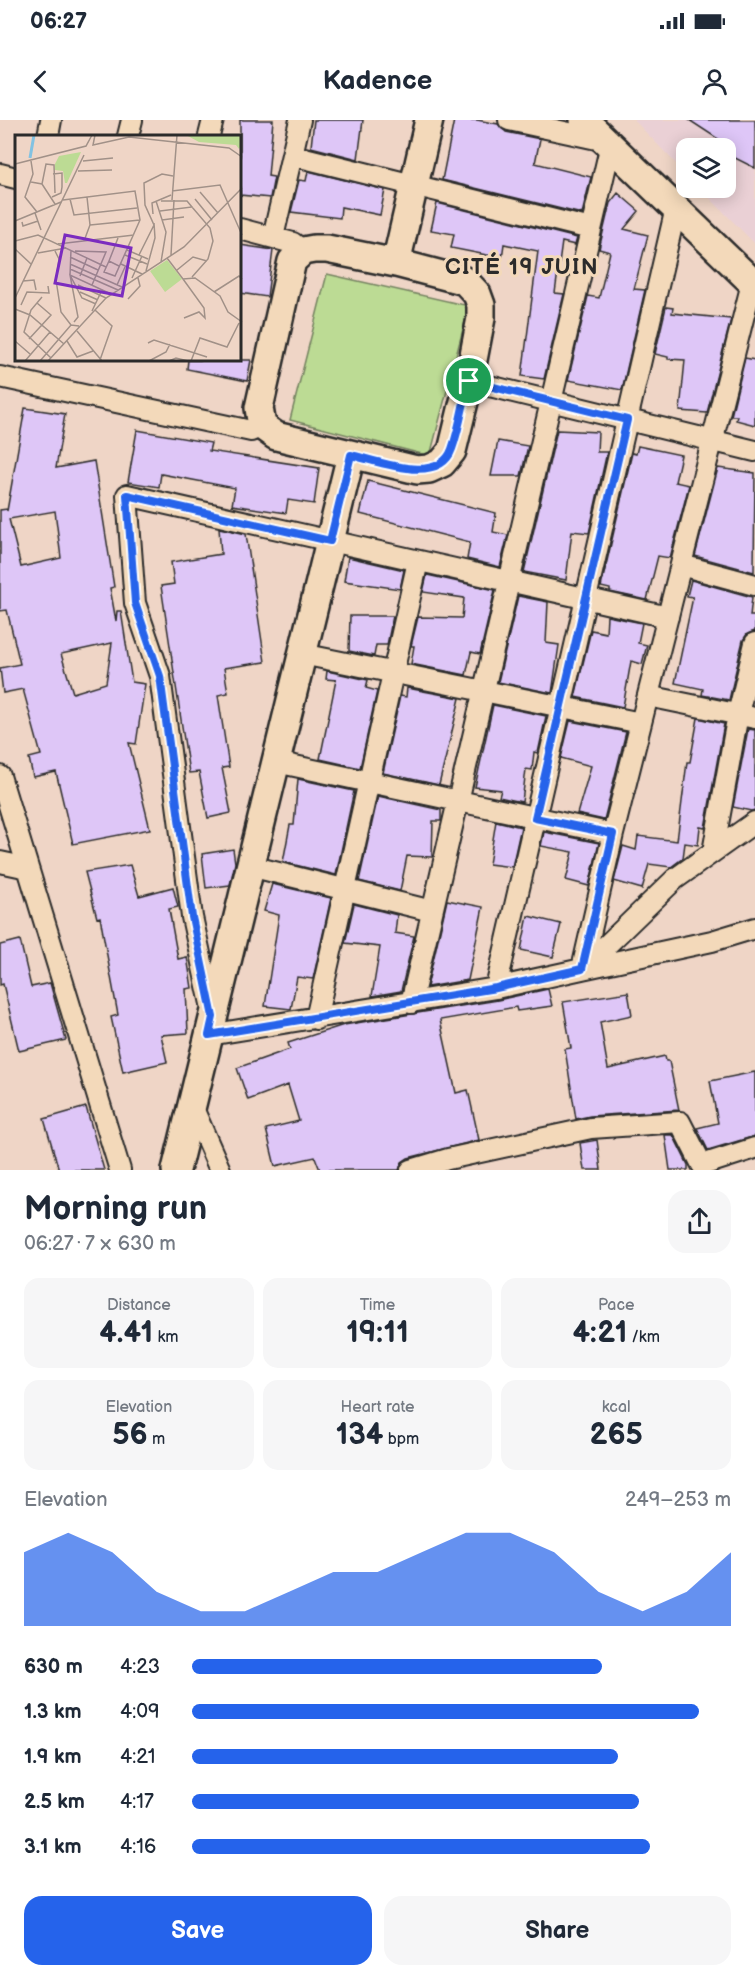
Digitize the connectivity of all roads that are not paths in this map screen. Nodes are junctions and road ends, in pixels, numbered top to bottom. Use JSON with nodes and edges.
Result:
{"nodes":[{"id":1,"x":51,"y":120,"type":"edge"},
{"id":2,"x":132,"y":120,"type":"edge"},
{"id":3,"x":213,"y":120,"type":"edge"},
{"id":4,"x":300,"y":120,"type":"edge"},
{"id":5,"x":429,"y":120,"type":"edge"},
{"id":6,"x":509,"y":120,"type":"edge"},
{"id":7,"x":584,"y":120,"type":"edge"},
{"id":8,"x":48,"y":135,"type":"edge"},
{"id":9,"x":128,"y":135,"type":"edge"},
{"id":10,"x":209,"y":135,"type":"edge"},
{"id":11,"x":608,"y":142,"type":"junction"},
{"id":12,"x":292,"y":155,"type":"junction"},
{"id":13,"x":0,"y":174,"type":"edge"},
{"id":14,"x":15,"y":178,"type":"edge"},
{"id":15,"x":415,"y":185,"type":"junction"},
{"id":16,"x":676,"y":208,"type":"junction"},
{"id":17,"x":242,"y":229,"type":"edge"},
{"id":18,"x":591,"y":229,"type":"junction"},
{"id":19,"x":273,"y":237,"type":"junction"},
{"id":20,"x":303,"y":251,"type":"junction"},
{"id":21,"x":396,"y":263,"type":"junction"},
{"id":22,"x":754,"y":284,"type":"edge"},
{"id":23,"x":0,"y":377,"type":"edge"},
{"id":24,"x":469,"y":381,"type":"junction"},
{"id":25,"x":551,"y":401,"type":"junction"},
{"id":26,"x":627,"y":420,"type":"junction"},
{"id":27,"x":262,"y":426,"type":"junction"},
{"id":28,"x":712,"y":441,"type":"junction"},
{"id":29,"x":755,"y":451,"type":"edge"},
{"id":30,"x":351,"y":455,"type":"junction"},
{"id":31,"x":330,"y":541,"type":"junction"},
{"id":32,"x":418,"y":561,"type":"junction"},
{"id":33,"x":681,"y":565,"type":"junction"},
{"id":34,"x":509,"y":581,"type":"junction"},
{"id":35,"x":755,"y":585,"type":"edge"},
{"id":36,"x":586,"y":598,"type":"junction"},
{"id":37,"x":668,"y":617,"type":"junction"},
{"id":38,"x":755,"y":643,"type":"edge"},
{"id":39,"x":302,"y":654,"type":"junction"},
{"id":40,"x":393,"y":672,"type":"junction"},
{"id":41,"x":483,"y":691,"type":"junction"},
{"id":42,"x":648,"y":696,"type":"junction"},
{"id":43,"x":561,"y":706,"type":"junction"},
{"id":44,"x":747,"y":716,"type":"edge"},
{"id":45,"x":641,"y":723,"type":"junction"},
{"id":46,"x":276,"y":762,"type":"junction"},
{"id":47,"x":0,"y":776,"type":"edge"},
{"id":48,"x":369,"y":782,"type":"junction"},
{"id":49,"x":458,"y":801,"type":"junction"},
{"id":50,"x":535,"y":818,"type":"junction"},
{"id":51,"x":755,"y":822,"type":"edge"},
{"id":52,"x":613,"y":834,"type":"junction"},
{"id":53,"x":713,"y":852,"type":"junction"},
{"id":54,"x":0,"y":862,"type":"edge"},
{"id":55,"x":250,"y":866,"type":"junction"},
{"id":56,"x":28,"y":868,"type":"junction"},
{"id":57,"x":345,"y":889,"type":"junction"},
{"id":58,"x":432,"y":911,"type":"junction"},
{"id":59,"x":755,"y":928,"type":"edge"},
{"id":60,"x":582,"y":969,"type":"junction"},
{"id":61,"x":496,"y":988,"type":"junction"},
{"id":62,"x":411,"y":1003,"type":"junction"},
{"id":63,"x":316,"y":1019,"type":"junction"},
{"id":64,"x":211,"y":1026,"type":"junction"},
{"id":65,"x":192,"y":1106,"type":"junction"},
{"id":66,"x":755,"y":1148,"type":"edge"},
{"id":67,"x":120,"y":1170,"type":"edge"},
{"id":68,"x":176,"y":1170,"type":"edge"},
{"id":69,"x":220,"y":1170,"type":"edge"},
{"id":70,"x":411,"y":1170,"type":"edge"}],
"edges":[{"from":1,"to":8,"type":"street"},
{"from":2,"to":9,"type":"street"},
{"from":3,"to":10,"type":"street"},
{"from":4,"to":12,"type":"street"},
{"from":5,"to":15,"type":"street"},
{"from":6,"to":11,"type":"street"},
{"from":7,"to":11,"type":"street"},
{"from":11,"to":16,"type":"street"},
{"from":11,"to":18,"type":"street"},
{"from":12,"to":15,"type":"street"},
{"from":12,"to":19,"type":"street"},
{"from":13,"to":14,"type":"street"},
{"from":15,"to":18,"type":"street"},
{"from":15,"to":21,"type":"street"},
{"from":16,"to":22,"type":"street"},
{"from":16,"to":26,"type":"street"},
{"from":17,"to":19,"type":"street"},
{"from":18,"to":25,"type":"street"},
{"from":19,"to":20,"type":"street"},
{"from":20,"to":21,"type":"street"},
{"from":20,"to":27,"type":"street"},
{"from":21,"to":24,"type":"street"},
{"from":22,"to":28,"type":"street"},
{"from":23,"to":27,"type":"street"},
{"from":24,"to":25,"type":"street"},
{"from":24,"to":30,"type":"street"},
{"from":25,"to":26,"type":"street"},
{"from":25,"to":34,"type":"street"},
{"from":26,"to":28,"type":"street"},
{"from":26,"to":36,"type":"street"},
{"from":27,"to":30,"type":"street"},
{"from":28,"to":29,"type":"street"},
{"from":28,"to":33,"type":"street"},
{"from":30,"to":31,"type":"street"},
{"from":31,"to":32,"type":"street"},
{"from":31,"to":39,"type":"street"},
{"from":31,"to":64,"type":"street"},
{"from":32,"to":34,"type":"street"},
{"from":32,"to":40,"type":"street"},
{"from":33,"to":35,"type":"street"},
{"from":33,"to":37,"type":"street"},
{"from":34,"to":36,"type":"street"},
{"from":34,"to":41,"type":"street"},
{"from":36,"to":37,"type":"street"},
{"from":36,"to":43,"type":"street"},
{"from":37,"to":42,"type":"street"},
{"from":38,"to":44,"type":"street"},
{"from":39,"to":40,"type":"street"},
{"from":39,"to":46,"type":"street"},
{"from":40,"to":41,"type":"street"},
{"from":40,"to":48,"type":"street"},
{"from":41,"to":43,"type":"street"},
{"from":41,"to":49,"type":"street"},
{"from":42,"to":44,"type":"street"},
{"from":42,"to":45,"type":"street"},
{"from":43,"to":45,"type":"street"},
{"from":43,"to":50,"type":"street"},
{"from":44,"to":53,"type":"street"},
{"from":45,"to":52,"type":"street"},
{"from":46,"to":48,"type":"street"},
{"from":46,"to":55,"type":"street"},
{"from":47,"to":56,"type":"street"},
{"from":48,"to":49,"type":"street"},
{"from":48,"to":57,"type":"street"},
{"from":49,"to":50,"type":"street"},
{"from":49,"to":58,"type":"street"},
{"from":50,"to":52,"type":"street"},
{"from":50,"to":61,"type":"street"},
{"from":51,"to":53,"type":"street"},
{"from":52,"to":60,"type":"street"},
{"from":53,"to":60,"type":"street"},
{"from":54,"to":56,"type":"street"},
{"from":55,"to":57,"type":"street"},
{"from":55,"to":64,"type":"street"},
{"from":56,"to":67,"type":"street"},
{"from":57,"to":58,"type":"street"},
{"from":57,"to":63,"type":"street"},
{"from":58,"to":62,"type":"street"},
{"from":59,"to":60,"type":"street"},
{"from":60,"to":61,"type":"street"},
{"from":61,"to":62,"type":"street"},
{"from":62,"to":63,"type":"street"},
{"from":63,"to":64,"type":"street"},
{"from":64,"to":65,"type":"street"},
{"from":65,"to":68,"type":"street"},
{"from":65,"to":69,"type":"street"},
{"from":66,"to":70,"type":"street"}]}
